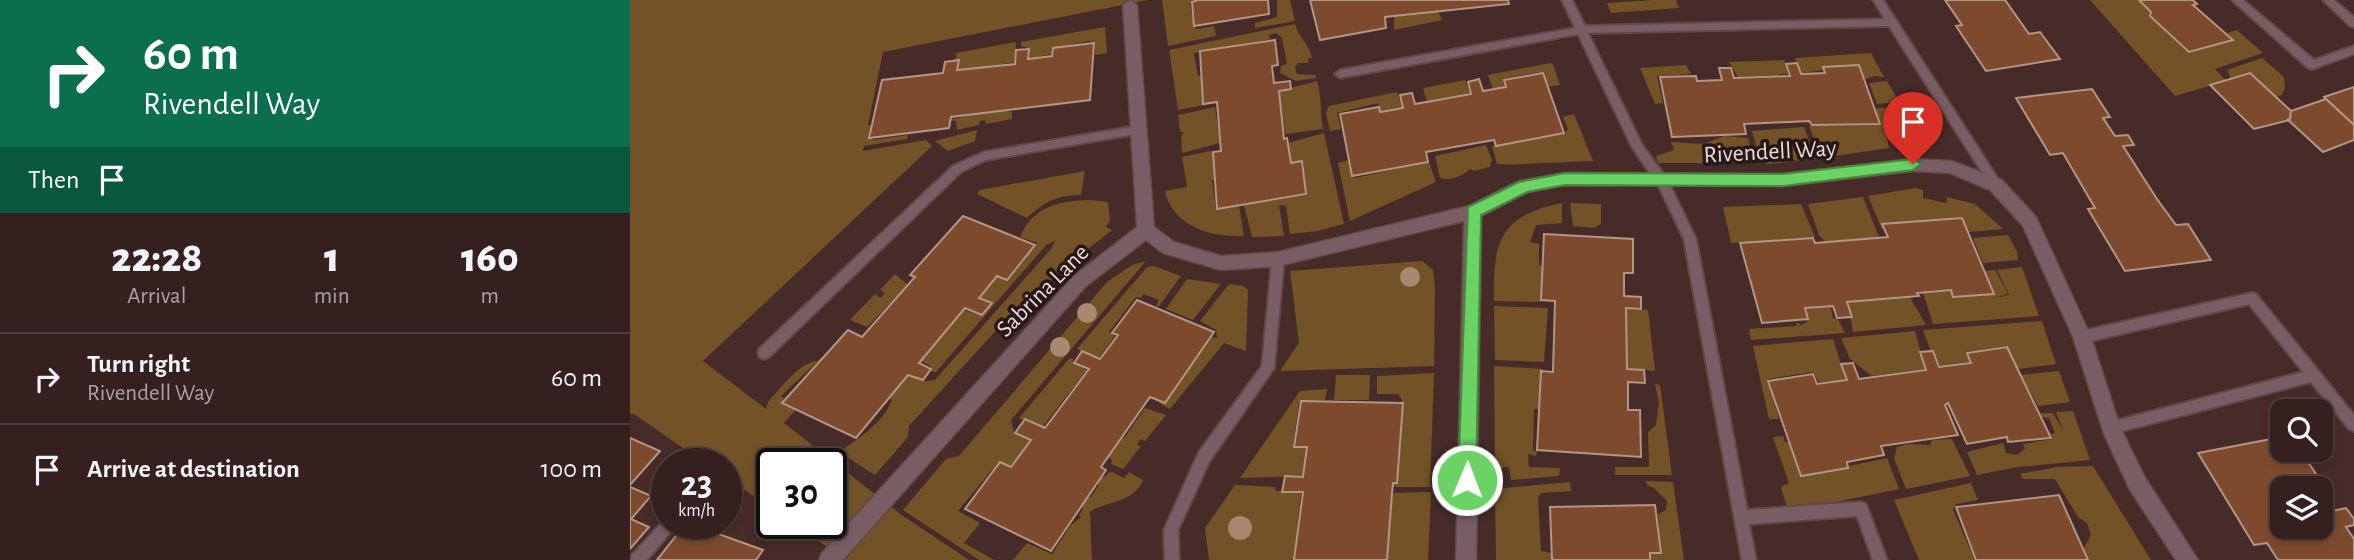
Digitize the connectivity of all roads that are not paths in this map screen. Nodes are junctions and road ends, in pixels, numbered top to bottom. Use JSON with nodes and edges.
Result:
{"nodes":[{"id":1,"x":1567,"y":0,"type":"edge"},
{"id":2,"x":1878,"y":0,"type":"edge"},
{"id":3,"x":2236,"y":0,"type":"edge"},
{"id":4,"x":2328,"y":0,"type":"edge"},
{"id":5,"x":1130,"y":5,"type":"dead end"},
{"id":6,"x":1893,"y":22,"type":"junction"},
{"id":7,"x":2354,"y":23,"type":"edge"},
{"id":8,"x":1582,"y":30,"type":"junction"},
{"id":9,"x":2354,"y":50,"type":"edge"},
{"id":10,"x":1340,"y":74,"type":"dead end"},
{"id":11,"x":1137,"y":130,"type":"junction"},
{"id":12,"x":1663,"y":181,"type":"junction"},
{"id":13,"x":1996,"y":185,"type":"junction"},
{"id":14,"x":1473,"y":212,"type":"junction"},
{"id":15,"x":1146,"y":230,"type":"junction"},
{"id":16,"x":1278,"y":258,"type":"junction"},
{"id":17,"x":2082,"y":337,"type":"junction"},
{"id":18,"x":764,"y":354,"type":"dead end"},
{"id":19,"x":2314,"y":375,"type":"junction"},
{"id":20,"x":2354,"y":425,"type":"edge"},
{"id":21,"x":2111,"y":428,"type":"junction"},
{"id":22,"x":1743,"y":517,"type":"junction"},
{"id":23,"x":655,"y":539,"type":"edge"},
{"id":24,"x":637,"y":560,"type":"edge"},
{"id":25,"x":828,"y":560,"type":"edge"},
{"id":26,"x":1172,"y":560,"type":"edge"},
{"id":27,"x":1466,"y":560,"type":"edge"},
{"id":28,"x":1749,"y":560,"type":"edge"},
{"id":29,"x":1880,"y":560,"type":"edge"},
{"id":30,"x":2188,"y":560,"type":"edge"}],
"edges":[{"from":1,"to":8,"type":"lane"},
{"from":2,"to":6,"type":"lane"},
{"from":3,"to":9,"type":"lane"},
{"from":4,"to":7,"type":"lane"},
{"from":5,"to":11,"type":"street"},
{"from":6,"to":8,"type":"lane"},
{"from":6,"to":13,"type":"lane"},
{"from":8,"to":10,"type":"lane"},
{"from":8,"to":12,"type":"lane"},
{"from":11,"to":15,"type":"street"},
{"from":11,"to":18,"type":"lane"},
{"from":12,"to":13,"type":"street","name":"Rivendell Way"},
{"from":12,"to":14,"type":"street","name":"Rivendell Way"},
{"from":12,"to":22,"type":"lane"},
{"from":13,"to":17,"type":"street","name":"Rivendell Way"},
{"from":14,"to":16,"type":"street","name":"Rivendell Way"},
{"from":14,"to":27,"type":"street"},
{"from":15,"to":16,"type":"street","name":"Rivendell Way"},
{"from":15,"to":25,"type":"street","name":"Sabrina Lane"},
{"from":16,"to":26,"type":"lane"},
{"from":17,"to":19,"type":"lane"},
{"from":17,"to":21,"type":"street","name":"Rivendell Way"},
{"from":19,"to":20,"type":"lane"},
{"from":19,"to":21,"type":"lane"},
{"from":21,"to":30,"type":"street","name":"Rivendell Way"},
{"from":22,"to":28,"type":"lane"},
{"from":22,"to":29,"type":"lane"},
{"from":23,"to":24,"type":"lane"}]}
